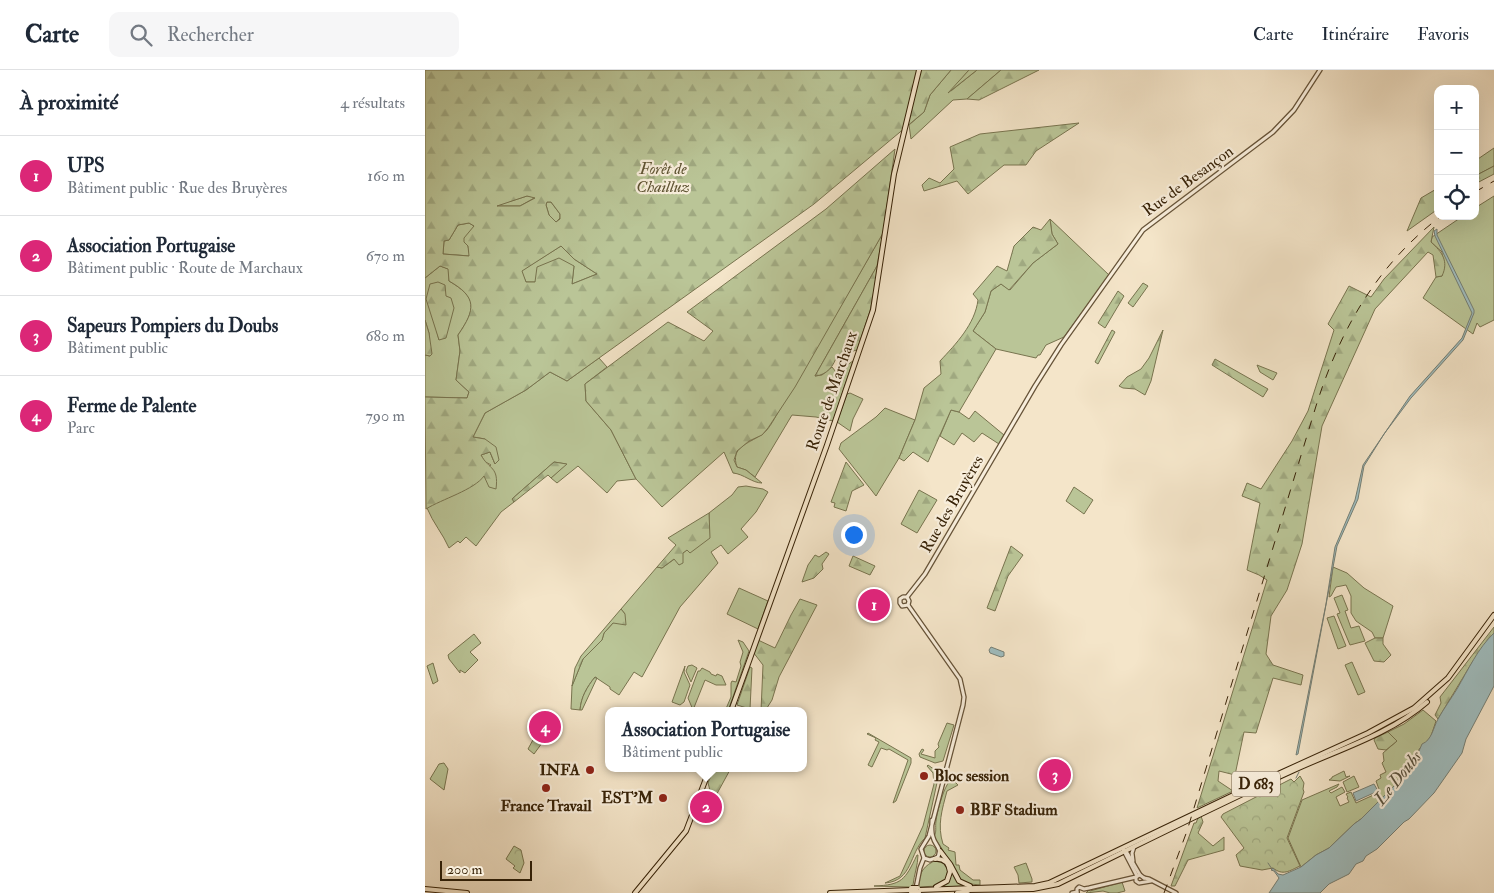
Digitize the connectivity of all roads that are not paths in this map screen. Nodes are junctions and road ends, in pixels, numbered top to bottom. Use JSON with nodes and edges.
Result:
{"nodes":[{"id":1,"x":919,"y":70,"type":"edge"},
{"id":2,"x":1320,"y":70,"type":"edge"},
{"id":3,"x":1015,"y":420,"type":"joint"},
{"id":4,"x":907,"y":598,"type":"junction"},
{"id":5,"x":908,"y":605,"type":"junction"},
{"id":6,"x":1494,"y":617,"type":"edge"},
{"id":7,"x":732,"y":707,"type":"edge"},
{"id":8,"x":1391,"y":721,"type":"junction"},
{"id":9,"x":1369,"y":736,"type":"junction"},
{"id":10,"x":1326,"y":753,"type":"junction"},
{"id":11,"x":1310,"y":763,"type":"junction"},
{"id":12,"x":708,"y":772,"type":"edge"},
{"id":13,"x":932,"y":820,"type":"junction"},
{"id":14,"x":926,"y":842,"type":"junction"},
{"id":15,"x":935,"y":843,"type":"junction"},
{"id":16,"x":1134,"y":847,"type":"junction"},
{"id":17,"x":940,"y":851,"type":"junction"},
{"id":18,"x":1125,"y":852,"type":"junction"},
{"id":19,"x":926,"y":859,"type":"junction"},
{"id":20,"x":935,"y":859,"type":"junction"},
{"id":21,"x":1134,"y":864,"type":"junction"},
{"id":22,"x":1137,"y":877,"type":"junction"},
{"id":23,"x":1144,"y":880,"type":"junction"},
{"id":24,"x":990,"y":887,"type":"junction"},
{"id":25,"x":425,"y":890,"type":"edge"},
{"id":26,"x":915,"y":891,"type":"edge"},
{"id":27,"x":973,"y":891,"type":"junction"},
{"id":28,"x":1084,"y":891,"type":"edge"},
{"id":29,"x":637,"y":892,"type":"edge"},
{"id":30,"x":1077,"y":892,"type":"edge"},
{"id":31,"x":467,"y":893,"type":"edge"},
{"id":32,"x":830,"y":893,"type":"edge"},
{"id":33,"x":895,"y":893,"type":"edge"},
{"id":34,"x":957,"y":893,"type":"edge"},
{"id":35,"x":1071,"y":893,"type":"edge"},
{"id":36,"x":1176,"y":893,"type":"edge"}],
"edges":[{"from":1,"to":7,"type":"main road","name":"Route de Marchaux"},
{"from":2,"to":3,"type":"street","name":"Rue de Besançon"},
{"from":3,"to":4,"type":"street","name":"Rue des Bruyères"},
{"from":4,"to":5,"type":"street"},
{"from":4,"to":5,"type":"street"},
{"from":5,"to":13,"type":"street"},
{"from":6,"to":8,"type":"main road","number":"D 683"},
{"from":6,"to":9,"type":"main road","number":"D 683"},
{"from":8,"to":9,"type":"main road"},
{"from":8,"to":10,"type":"main road","number":"D 683"},
{"from":9,"to":11,"type":"main road","number":"D 683"},
{"from":10,"to":11,"type":"main road"},
{"from":10,"to":18,"type":"main road","number":"D 683"},
{"from":11,"to":16,"type":"main road","number":"D 683"},
{"from":12,"to":29,"type":"main road"},
{"from":13,"to":14,"type":"street"},
{"from":13,"to":15,"type":"street"},
{"from":14,"to":15,"type":"street"},
{"from":14,"to":19,"type":"street"},
{"from":15,"to":17,"type":"street"},
{"from":16,"to":18,"type":"main road","number":"D 683"},
{"from":16,"to":21,"type":"street"},
{"from":17,"to":20,"type":"street"},
{"from":17,"to":24,"type":"main road"},
{"from":18,"to":21,"type":"street"},
{"from":18,"to":22,"type":"street"},
{"from":18,"to":24,"type":"main road","number":"D 683"},
{"from":18,"to":27,"type":"main road","number":"D 683"},
{"from":19,"to":20,"type":"street"},
{"from":19,"to":26,"type":"street"},
{"from":20,"to":26,"type":"main road"},
{"from":21,"to":22,"type":"street"},
{"from":22,"to":23,"type":"street"},
{"from":22,"to":23,"type":"street"},
{"from":22,"to":28,"type":"street"},
{"from":23,"to":36,"type":"street"},
{"from":24,"to":26,"type":"main road","number":"D 683"},
{"from":25,"to":31,"type":"main road"},
{"from":26,"to":27,"type":"main road","number":"D 683"},
{"from":26,"to":32,"type":"main road","number":"D 683"},
{"from":26,"to":33,"type":"main road","number":"D 683"},
{"from":27,"to":34,"type":"main road"},
{"from":28,"to":30,"type":"street"},
{"from":30,"to":35,"type":"street"}]}
